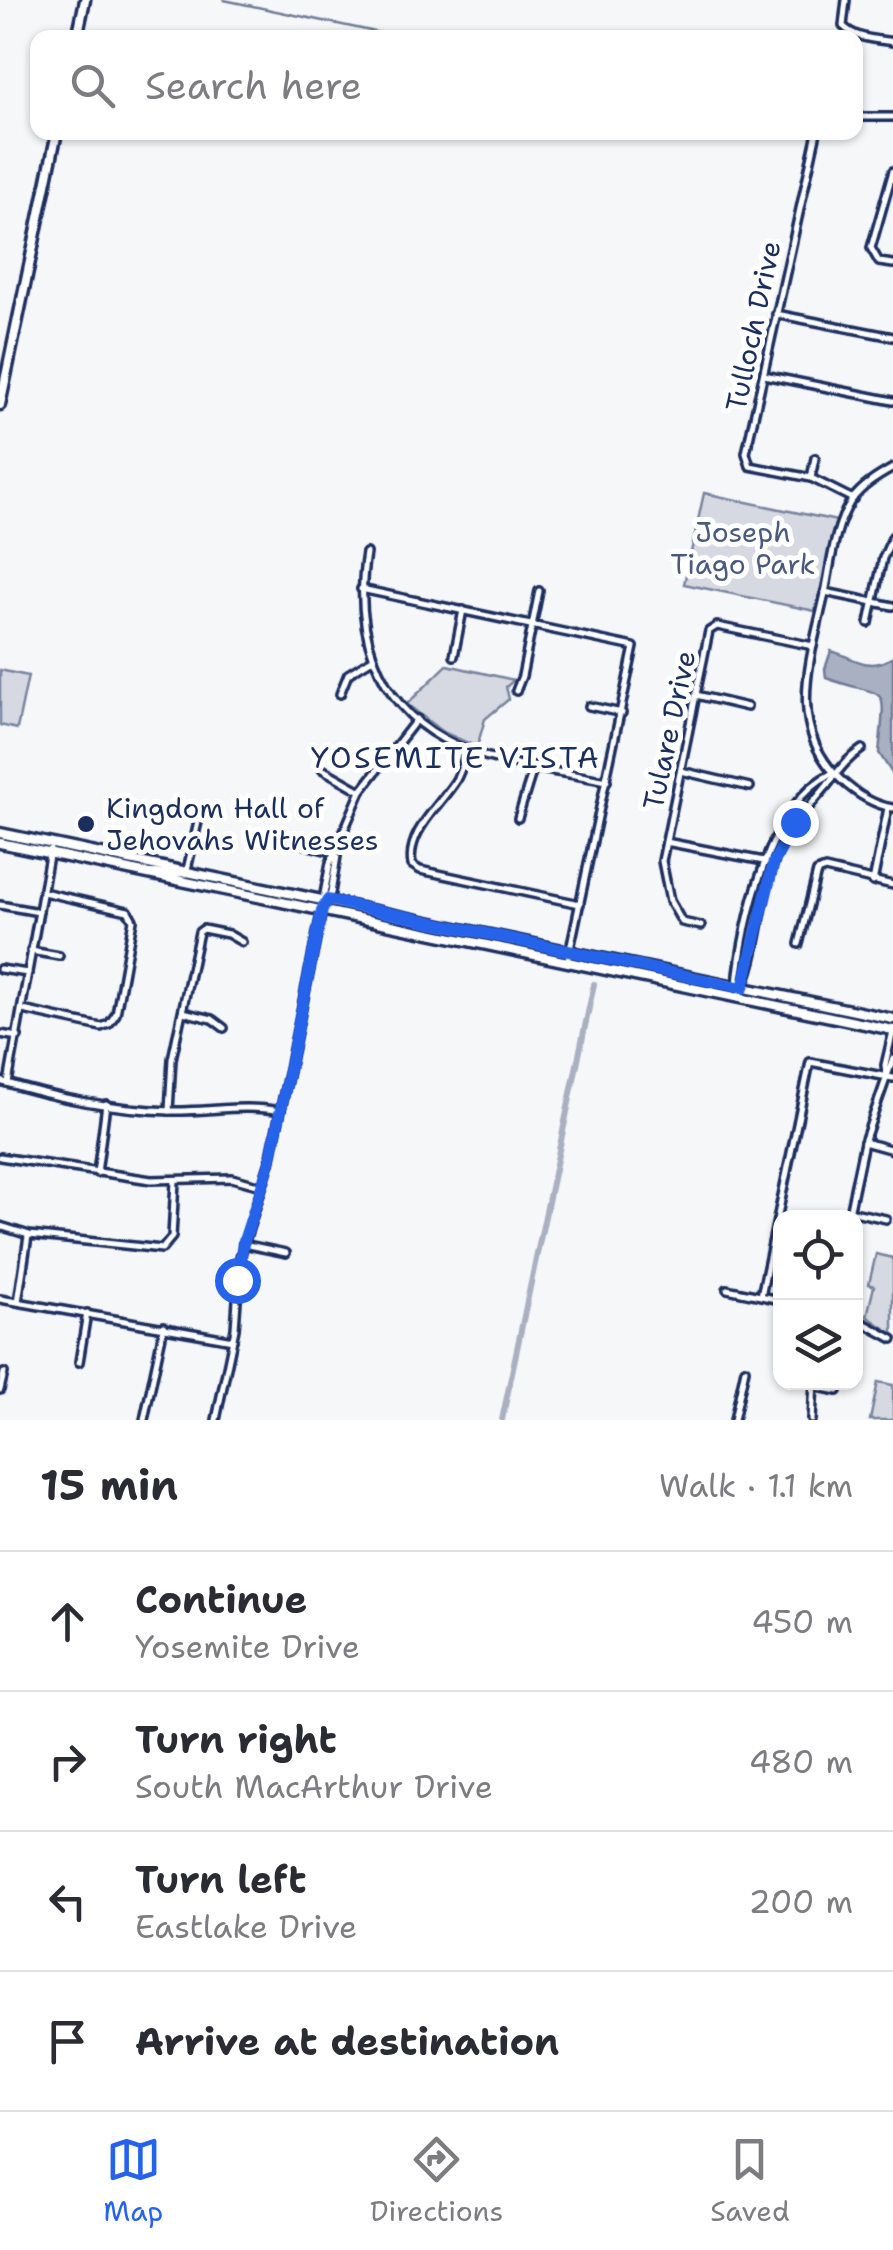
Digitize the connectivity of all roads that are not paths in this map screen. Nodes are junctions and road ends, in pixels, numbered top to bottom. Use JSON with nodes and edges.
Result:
{"nodes":[{"id":1,"x":85,"y":0,"type":"edge"},
{"id":2,"x":846,"y":0,"type":"edge"},
{"id":3,"x":79,"y":30,"type":"edge"},
{"id":4,"x":849,"y":30,"type":"edge"},
{"id":5,"x":863,"y":38,"type":"edge"},
{"id":6,"x":893,"y":42,"type":"edge"},
{"id":7,"x":863,"y":117,"type":"edge"},
{"id":8,"x":893,"y":117,"type":"edge"},
{"id":9,"x":55,"y":140,"type":"edge"},
{"id":10,"x":815,"y":140,"type":"edge"},
{"id":11,"x":893,"y":172,"type":"edge"},
{"id":12,"x":892,"y":181,"type":"edge"},
{"id":13,"x":893,"y":264,"type":"edge"},
{"id":14,"x":776,"y":314,"type":"junction"},
{"id":15,"x":893,"y":336,"type":"edge"},
{"id":16,"x":764,"y":375,"type":"junction"},
{"id":17,"x":893,"y":402,"type":"edge"},
{"id":18,"x":0,"y":406,"type":"edge"},
{"id":19,"x":815,"y":458,"type":"dead end"},
{"id":20,"x":893,"y":468,"type":"edge"},
{"id":21,"x":811,"y":478,"type":"junction"},
{"id":22,"x":852,"y":500,"type":"junction"},
{"id":23,"x":893,"y":536,"type":"edge"},
{"id":24,"x":366,"y":553,"type":"dead end"},
{"id":25,"x":360,"y":589,"type":"junction"},
{"id":26,"x":540,"y":591,"type":"dead end"},
{"id":27,"x":825,"y":592,"type":"junction"},
{"id":28,"x":874,"y":602,"type":"junction"},
{"id":29,"x":893,"y":606,"type":"edge"},
{"id":30,"x":463,"y":610,"type":"junction"},
{"id":31,"x":869,"y":623,"type":"dead end"},
{"id":32,"x":532,"y":624,"type":"junction"},
{"id":33,"x":813,"y":646,"type":"junction"},
{"id":34,"x":454,"y":656,"type":"dead end"},
{"id":35,"x":374,"y":658,"type":"junction"},
{"id":36,"x":516,"y":691,"type":"dead end"},
{"id":37,"x":340,"y":694,"type":"dead end"},
{"id":38,"x":696,"y":695,"type":"junction"},
{"id":39,"x":589,"y":706,"type":"dead end"},
{"id":40,"x":747,"y":706,"type":"dead end"},
{"id":41,"x":622,"y":713,"type":"junction"},
{"id":42,"x":417,"y":719,"type":"junction"},
{"id":43,"x":862,"y":749,"type":"dead end"},
{"id":44,"x":468,"y":750,"type":"junction"},
{"id":45,"x":534,"y":766,"type":"junction"},
{"id":46,"x":322,"y":769,"type":"dead end"},
{"id":47,"x":681,"y":772,"type":"junction"},
{"id":48,"x":834,"y":773,"type":"junction"},
{"id":49,"x":608,"y":781,"type":"junction"},
{"id":50,"x":750,"y":786,"type":"dead end"},
{"id":51,"x":361,"y":790,"type":"junction"},
{"id":52,"x":890,"y":808,"type":"edge"},
{"id":53,"x":201,"y":809,"type":"dead end"},
{"id":54,"x":518,"y":818,"type":"dead end"},
{"id":55,"x":0,"y":833,"type":"edge"},
{"id":56,"x":666,"y":842,"type":"junction"},
{"id":57,"x":0,"y":843,"type":"edge"},
{"id":58,"x":52,"y":843,"type":"junction"},
{"id":59,"x":306,"y":845,"type":"dead end"},
{"id":60,"x":336,"y":852,"type":"junction"},
{"id":61,"x":50,"y":853,"type":"junction"},
{"id":62,"x":764,"y":862,"type":"junction"},
{"id":63,"x":774,"y":862,"type":"junction"},
{"id":64,"x":188,"y":871,"type":"junction"},
{"id":65,"x":140,"y":872,"type":"junction"},
{"id":66,"x":873,"y":882,"type":"junction"},
{"id":67,"x":893,"y":885,"type":"edge"},
{"id":68,"x":43,"y":892,"type":"junction"},
{"id":69,"x":325,"y":900,"type":"junction"},
{"id":70,"x":0,"y":904,"type":"edge"},
{"id":71,"x":580,"y":904,"type":"junction"},
{"id":72,"x":322,"y":910,"type":"junction"},
{"id":73,"x":38,"y":912,"type":"junction"},
{"id":74,"x":700,"y":926,"type":"dead end"},
{"id":75,"x":242,"y":942,"type":"dead end"},
{"id":76,"x":800,"y":944,"type":"dead end"},
{"id":77,"x":32,"y":952,"type":"junction"},
{"id":78,"x":58,"y":956,"type":"dead end"},
{"id":79,"x":569,"y":957,"type":"junction"},
{"id":80,"x":0,"y":970,"type":"edge"},
{"id":81,"x":28,"y":972,"type":"junction"},
{"id":82,"x":740,"y":988,"type":"junction"},
{"id":83,"x":738,"y":998,"type":"junction"},
{"id":84,"x":23,"y":1010,"type":"junction"},
{"id":85,"x":182,"y":1012,"type":"junction"},
{"id":86,"x":893,"y":1019,"type":"edge"},
{"id":87,"x":224,"y":1028,"type":"dead end"},
{"id":88,"x":893,"y":1030,"type":"edge"},
{"id":89,"x":3,"y":1035,"type":"edge"},
{"id":90,"x":18,"y":1037,"type":"junction"},
{"id":91,"x":893,"y":1059,"type":"edge"},
{"id":92,"x":890,"y":1078,"type":"edge"},
{"id":93,"x":0,"y":1081,"type":"edge"},
{"id":94,"x":8,"y":1084,"type":"junction"},
{"id":95,"x":106,"y":1104,"type":"junction"},
{"id":96,"x":169,"y":1111,"type":"junction"},
{"id":97,"x":280,"y":1111,"type":"junction"},
{"id":98,"x":864,"y":1142,"type":"junction"},
{"id":99,"x":893,"y":1150,"type":"edge"},
{"id":100,"x":0,"y":1156,"type":"edge"},
{"id":101,"x":97,"y":1173,"type":"junction"},
{"id":102,"x":175,"y":1182,"type":"junction"},
{"id":103,"x":262,"y":1186,"type":"junction"},
{"id":104,"x":850,"y":1210,"type":"edge"},
{"id":105,"x":863,"y":1216,"type":"edge"},
{"id":106,"x":886,"y":1219,"type":"dead end"},
{"id":107,"x":0,"y":1226,"type":"edge"},
{"id":108,"x":28,"y":1235,"type":"junction"},
{"id":109,"x":243,"y":1244,"type":"junction"},
{"id":110,"x":286,"y":1253,"type":"dead end"},
{"id":111,"x":728,"y":1289,"type":"dead end"},
{"id":112,"x":761,"y":1296,"type":"junction"},
{"id":113,"x":0,"y":1299,"type":"edge"},
{"id":114,"x":773,"y":1299,"type":"edge"},
{"id":115,"x":18,"y":1302,"type":"junction"},
{"id":116,"x":87,"y":1313,"type":"junction"},
{"id":117,"x":863,"y":1323,"type":"edge"},
{"id":118,"x":164,"y":1326,"type":"junction"},
{"id":119,"x":890,"y":1337,"type":"edge"},
{"id":120,"x":233,"y":1340,"type":"junction"},
{"id":121,"x":79,"y":1362,"type":"dead end"},
{"id":122,"x":745,"y":1369,"type":"dead end"},
{"id":123,"x":4,"y":1373,"type":"dead end"},
{"id":124,"x":0,"y":1390,"type":"edge"},
{"id":125,"x":813,"y":1390,"type":"edge"},
{"id":126,"x":144,"y":1420,"type":"edge"},
{"id":127,"x":216,"y":1420,"type":"edge"},
{"id":128,"x":734,"y":1420,"type":"edge"},
{"id":129,"x":812,"y":1420,"type":"edge"}],
"edges":[{"from":1,"to":3,"type":"main road"},
{"from":2,"to":4,"type":"street"},
{"from":5,"to":6,"type":"street"},
{"from":7,"to":8,"type":"street"},
{"from":9,"to":18,"type":"main road"},
{"from":10,"to":14,"type":"street","name":"Tulloch Drive"},
{"from":11,"to":12,"type":"street"},
{"from":12,"to":13,"type":"street"},
{"from":14,"to":15,"type":"street"},
{"from":14,"to":16,"type":"street","name":"Tulloch Drive"},
{"from":16,"to":17,"type":"street"},
{"from":16,"to":21,"type":"street","name":"Tulloch Drive"},
{"from":19,"to":21,"type":"street"},
{"from":20,"to":22,"type":"street"},
{"from":21,"to":22,"type":"street"},
{"from":22,"to":27,"type":"street"},
{"from":23,"to":28,"type":"street"},
{"from":24,"to":25,"type":"street"},
{"from":25,"to":30,"type":"street"},
{"from":25,"to":35,"type":"street"},
{"from":26,"to":32,"type":"street"},
{"from":27,"to":28,"type":"street"},
{"from":27,"to":33,"type":"street"},
{"from":28,"to":29,"type":"street"},
{"from":28,"to":31,"type":"street"},
{"from":30,"to":32,"type":"street"},
{"from":30,"to":34,"type":"street"},
{"from":32,"to":36,"type":"street"},
{"from":32,"to":41,"type":"street"},
{"from":33,"to":38,"type":"street","name":"Tulare Drive"},
{"from":33,"to":48,"type":"street"},
{"from":35,"to":37,"type":"street"},
{"from":35,"to":42,"type":"street"},
{"from":38,"to":40,"type":"street"},
{"from":38,"to":47,"type":"street","name":"Tulare Drive"},
{"from":39,"to":41,"type":"street"},
{"from":41,"to":49,"type":"street"},
{"from":42,"to":44,"type":"street"},
{"from":42,"to":51,"type":"street"},
{"from":43,"to":48,"type":"street"},
{"from":44,"to":45,"type":"street"},
{"from":44,"to":71,"type":"street"},
{"from":45,"to":49,"type":"street"},
{"from":45,"to":54,"type":"street"},
{"from":46,"to":51,"type":"street"},
{"from":47,"to":50,"type":"street"},
{"from":47,"to":56,"type":"street","name":"Tulare Drive"},
{"from":48,"to":52,"type":"street"},
{"from":48,"to":62,"type":"street"},
{"from":48,"to":63,"type":"street"},
{"from":49,"to":71,"type":"street"},
{"from":51,"to":60,"type":"street"},
{"from":52,"to":66,"type":"street"},
{"from":53,"to":64,"type":"street"},
{"from":55,"to":58,"type":"main road"},
{"from":56,"to":62,"type":"street"},
{"from":56,"to":74,"type":"street","name":"Tulare Drive"},
{"from":57,"to":61,"type":"main road"},
{"from":58,"to":61,"type":"street"},
{"from":58,"to":64,"type":"main road"},
{"from":59,"to":60,"type":"street"},
{"from":60,"to":69,"type":"street"},
{"from":61,"to":65,"type":"main road"},
{"from":61,"to":68,"type":"street"},
{"from":62,"to":63,"type":"street"},
{"from":62,"to":82,"type":"street"},
{"from":63,"to":82,"type":"street"},
{"from":64,"to":65,"type":"street"},
{"from":64,"to":69,"type":"main road"},
{"from":65,"to":72,"type":"main road"},
{"from":66,"to":67,"type":"street"},
{"from":66,"to":76,"type":"street"},
{"from":68,"to":73,"type":"street"},
{"from":68,"to":84,"type":"street"},
{"from":69,"to":72,"type":"street"},
{"from":69,"to":79,"type":"main road"},
{"from":70,"to":73,"type":"street"},
{"from":71,"to":79,"type":"street"},
{"from":72,"to":79,"type":"main road"},
{"from":72,"to":97,"type":"street"},
{"from":73,"to":77,"type":"street"},
{"from":75,"to":85,"type":"street"},
{"from":77,"to":78,"type":"street"},
{"from":77,"to":81,"type":"street"},
{"from":79,"to":82,"type":"main road"},
{"from":79,"to":83,"type":"main road"},
{"from":80,"to":81,"type":"street"},
{"from":81,"to":84,"type":"street"},
{"from":82,"to":83,"type":"street"},
{"from":82,"to":86,"type":"main road"},
{"from":83,"to":88,"type":"main road"},
{"from":84,"to":90,"type":"street"},
{"from":85,"to":87,"type":"street"},
{"from":85,"to":96,"type":"street"},
{"from":88,"to":92,"type":"street"},
{"from":89,"to":90,"type":"street"},
{"from":90,"to":94,"type":"street"},
{"from":91,"to":92,"type":"street"},
{"from":92,"to":98,"type":"street"},
{"from":92,"to":112,"type":"street"},
{"from":93,"to":94,"type":"street"},
{"from":94,"to":95,"type":"street"},
{"from":95,"to":96,"type":"street"},
{"from":95,"to":101,"type":"street"},
{"from":96,"to":97,"type":"street"},
{"from":97,"to":103,"type":"street"},
{"from":98,"to":99,"type":"street"},
{"from":98,"to":104,"type":"street"},
{"from":100,"to":101,"type":"street"},
{"from":101,"to":102,"type":"street"},
{"from":102,"to":103,"type":"street"},
{"from":102,"to":108,"type":"street"},
{"from":103,"to":109,"type":"street"},
{"from":105,"to":106,"type":"street"},
{"from":107,"to":108,"type":"street"},
{"from":108,"to":115,"type":"street"},
{"from":109,"to":110,"type":"street"},
{"from":109,"to":120,"type":"street"},
{"from":111,"to":112,"type":"street"},
{"from":112,"to":114,"type":"street"},
{"from":113,"to":115,"type":"street"},
{"from":115,"to":116,"type":"street"},
{"from":116,"to":118,"type":"street"},
{"from":116,"to":121,"type":"street"},
{"from":117,"to":119,"type":"street"},
{"from":118,"to":120,"type":"street"},
{"from":118,"to":126,"type":"street"},
{"from":120,"to":127,"type":"street"},
{"from":122,"to":128,"type":"street"},
{"from":123,"to":124,"type":"street"},
{"from":125,"to":129,"type":"street"}]}
